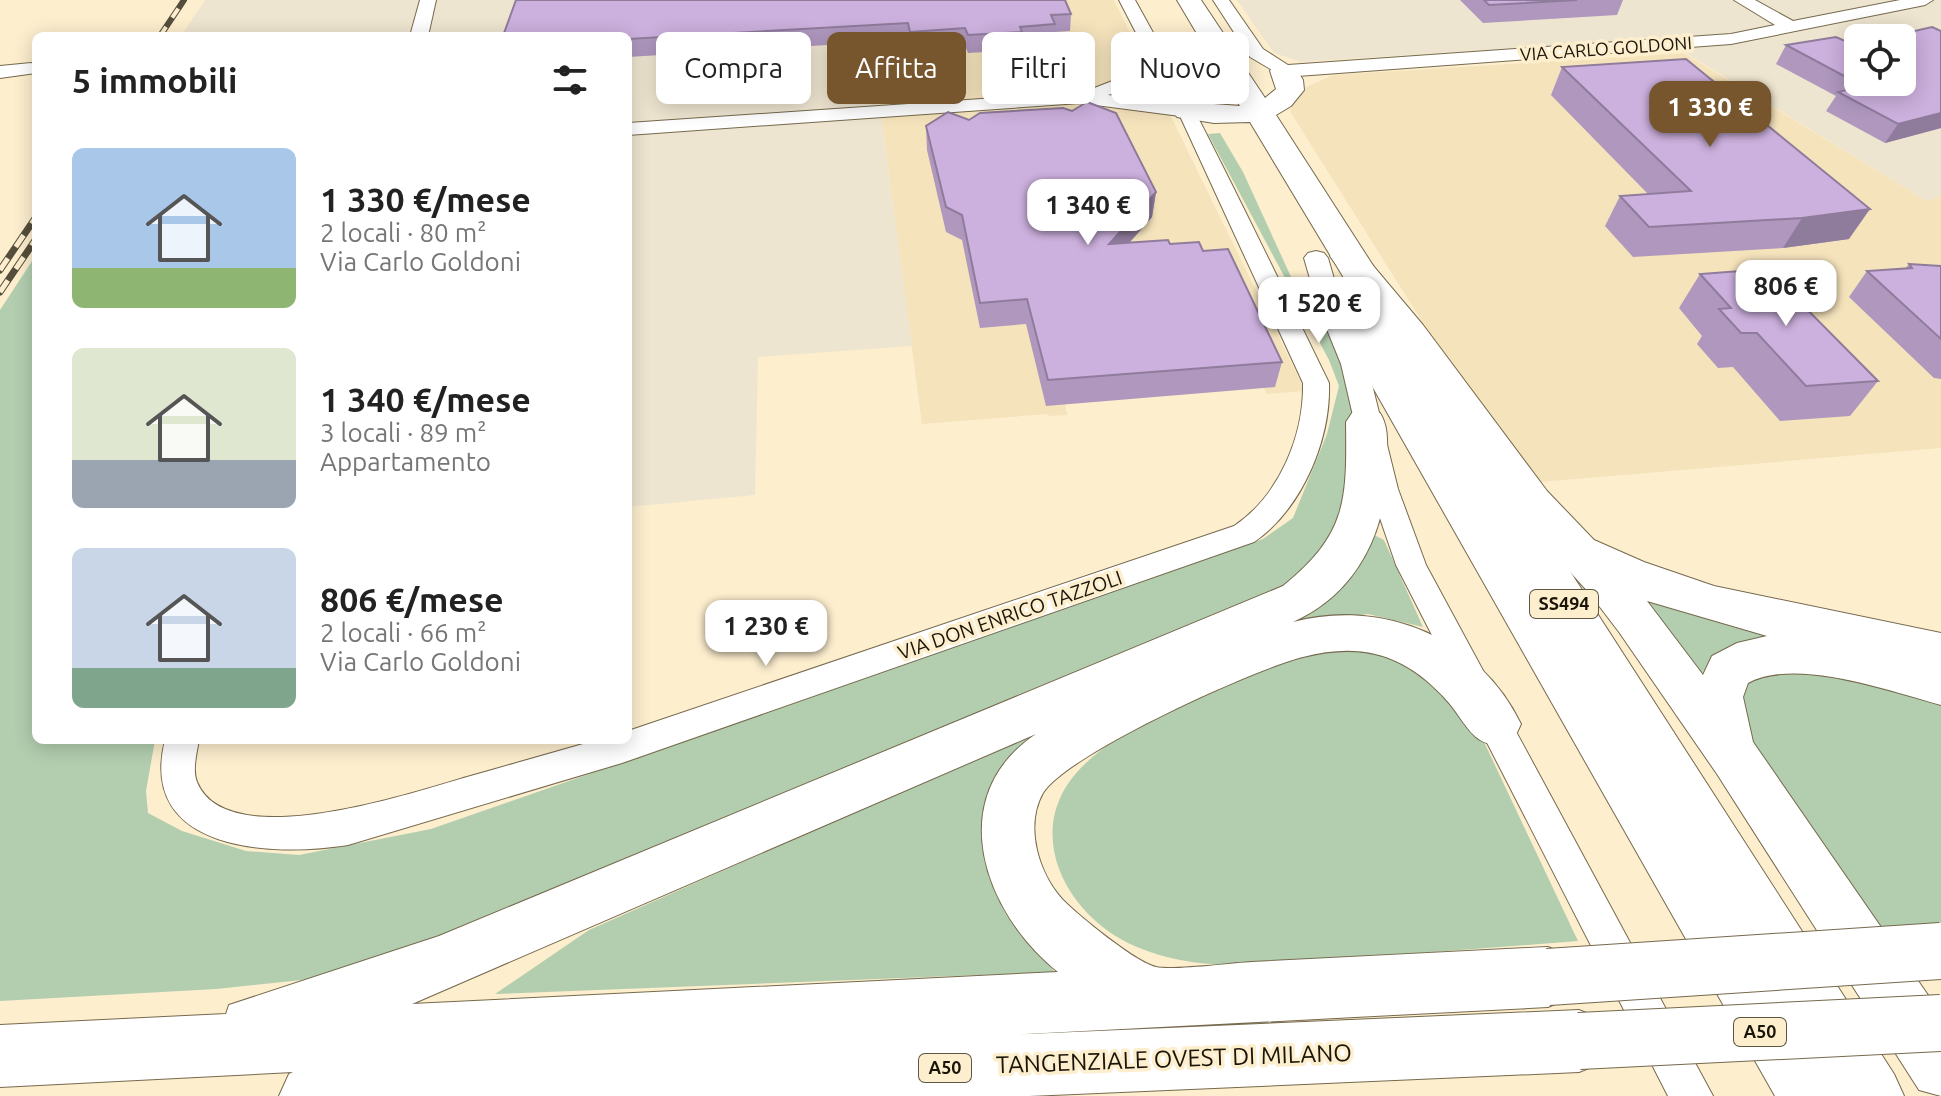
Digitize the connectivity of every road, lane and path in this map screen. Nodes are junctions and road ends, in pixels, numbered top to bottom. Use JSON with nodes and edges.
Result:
{"nodes":[{"id":1,"x":428,"y":0,"type":"edge"},
{"id":2,"x":1127,"y":0,"type":"edge"},
{"id":3,"x":1164,"y":0,"type":"edge"},
{"id":4,"x":1189,"y":0,"type":"edge"},
{"id":5,"x":1221,"y":0,"type":"edge"},
{"id":6,"x":1742,"y":0,"type":"edge"},
{"id":7,"x":1925,"y":0,"type":"edge"},
{"id":8,"x":1793,"y":28,"type":"junction"},
{"id":9,"x":420,"y":32,"type":"edge"},
{"id":10,"x":1145,"y":32,"type":"edge"},
{"id":11,"x":1192,"y":32,"type":"edge"},
{"id":12,"x":1199,"y":32,"type":"edge"},
{"id":13,"x":1249,"y":52,"type":"edge"},
{"id":14,"x":1256,"y":53,"type":"junction"},
{"id":15,"x":31,"y":69,"type":"dead end"},
{"id":16,"x":1284,"y":71,"type":"junction"},
{"id":17,"x":0,"y":72,"type":"edge"},
{"id":18,"x":1095,"y":99,"type":"edge"},
{"id":19,"x":982,"y":104,"type":"edge"},
{"id":20,"x":1183,"y":104,"type":"edge"},
{"id":21,"x":1239,"y":104,"type":"edge"},
{"id":22,"x":1187,"y":111,"type":"junction"},
{"id":23,"x":1244,"y":113,"type":"junction"},
{"id":24,"x":632,"y":129,"type":"edge"},
{"id":25,"x":1331,"y":257,"type":"junction"},
{"id":26,"x":1366,"y":422,"type":"junction"},
{"id":27,"x":1572,"y":545,"type":"junction"},
{"id":28,"x":1941,"y":653,"type":"edge"},
{"id":29,"x":1941,"y":685,"type":"edge"},
{"id":30,"x":1496,"y":724,"type":"junction"},
{"id":31,"x":181,"y":744,"type":"edge"},
{"id":32,"x":1735,"y":758,"type":"junction"},
{"id":33,"x":1941,"y":951,"type":"edge"},
{"id":34,"x":1151,"y":998,"type":"junction"},
{"id":35,"x":1941,"y":1023,"type":"edge"},
{"id":36,"x":155,"y":1050,"type":"junction"},
{"id":37,"x":0,"y":1056,"type":"edge"},
{"id":38,"x":1941,"y":1068,"type":"edge"},
{"id":39,"x":311,"y":1096,"type":"edge"},
{"id":40,"x":1691,"y":1096,"type":"edge"},
{"id":41,"x":1810,"y":1096,"type":"edge"},
{"id":42,"x":1872,"y":1096,"type":"edge"}],
"edges":[{"from":1,"to":9,"type":"street"},
{"from":2,"to":10,"type":"street"},
{"from":3,"to":11,"type":"main road","number":"SS494"},
{"from":4,"to":12,"type":"main road","number":"SS494"},
{"from":5,"to":14,"type":"street"},
{"from":6,"to":8,"type":"street"},
{"from":7,"to":8,"type":"street","name":"VIA CARLO GOLDONI"},
{"from":8,"to":16,"type":"street","name":"VIA CARLO GOLDONI"},
{"from":13,"to":14,"type":"main road"},
{"from":14,"to":16,"type":"street"},
{"from":15,"to":17,"type":"street"},
{"from":16,"to":23,"type":"main road"},
{"from":18,"to":22,"type":"street"},
{"from":19,"to":24,"type":"street"},
{"from":20,"to":22,"type":"street"},
{"from":21,"to":23,"type":"main road","number":"SS494"},
{"from":22,"to":23,"type":"main road"},
{"from":22,"to":31,"type":"street","name":"VIA DON ENRICO TAZZOLI"},
{"from":23,"to":25,"type":"main road","number":"SS494"},
{"from":25,"to":26,"type":"street"},
{"from":25,"to":27,"type":"main road"},
{"from":25,"to":41,"type":"main road","number":"SS494"},
{"from":25,"to":42,"type":"main road","number":"SS494"},
{"from":26,"to":30,"type":"street"},
{"from":26,"to":36,"type":"main road"},
{"from":27,"to":28,"type":"main road"},
{"from":27,"to":32,"type":"main road"},
{"from":29,"to":32,"type":"main road"},
{"from":30,"to":34,"type":"main road"},
{"from":30,"to":40,"type":"street"},
{"from":32,"to":38,"type":"main road"},
{"from":33,"to":34,"type":"main road","bridge":true},
{"from":34,"to":36,"type":"main road"},
{"from":35,"to":39,"type":"main road","name":"TANGENZIALE OVEST DI MILANO","number":"A50","bridge":true},
{"from":36,"to":37,"type":"main road"}]}
